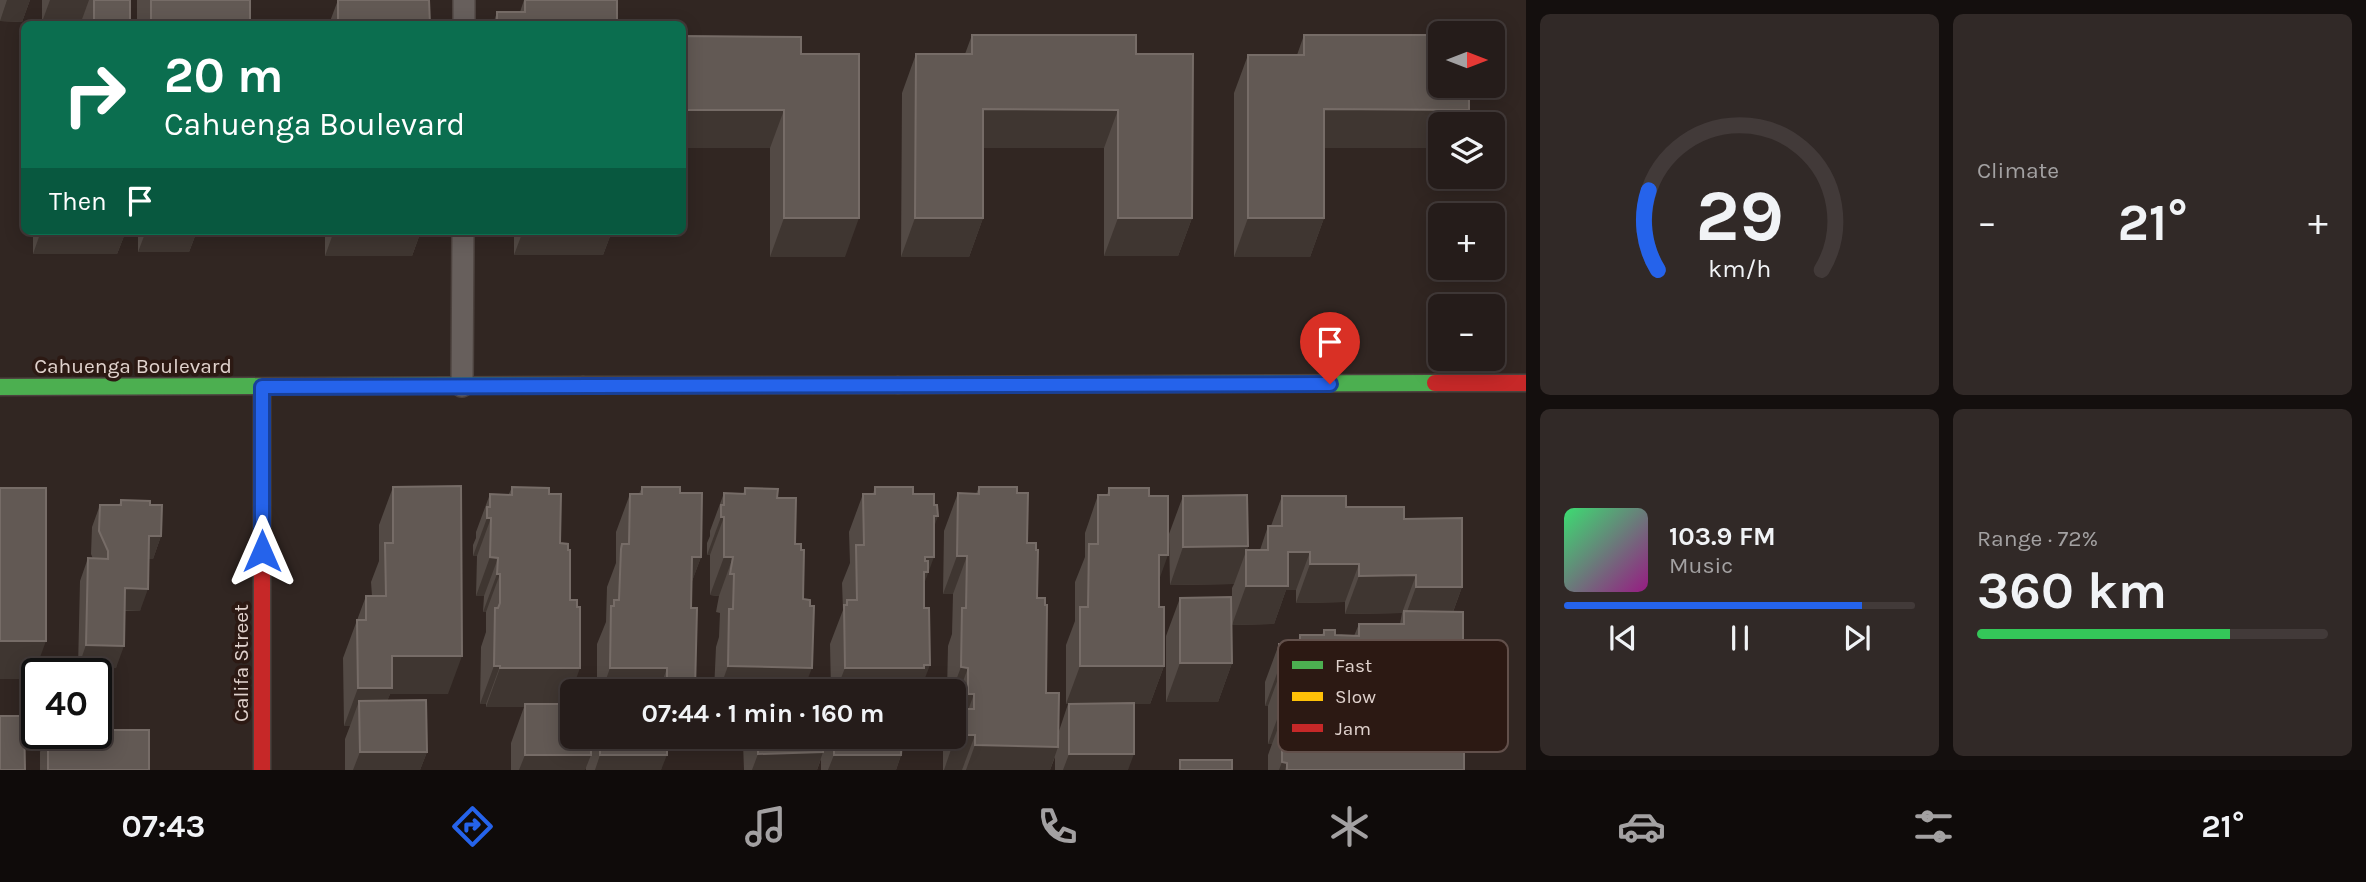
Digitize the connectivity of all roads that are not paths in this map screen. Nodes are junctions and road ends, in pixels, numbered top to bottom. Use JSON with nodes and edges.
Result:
{"nodes":[{"id":1,"x":464,"y":0,"type":"edge"},
{"id":2,"x":464,"y":21,"type":"edge"},
{"id":3,"x":463,"y":235,"type":"edge"},
{"id":4,"x":1526,"y":383,"type":"edge"},
{"id":5,"x":462,"y":386,"type":"junction"},
{"id":6,"x":0,"y":387,"type":"edge"},
{"id":7,"x":262,"y":387,"type":"junction"},
{"id":8,"x":262,"y":770,"type":"edge"}],
"edges":[{"from":1,"to":2,"type":"lane"},
{"from":3,"to":5,"type":"lane"},
{"from":4,"to":5,"type":"main road","name":"Cahuenga Boulevard"},
{"from":5,"to":7,"type":"main road","name":"Cahuenga Boulevard"},
{"from":6,"to":7,"type":"main road","name":"Cahuenga Boulevard"},
{"from":7,"to":8,"type":"main road","name":"Califa Street"}]}
